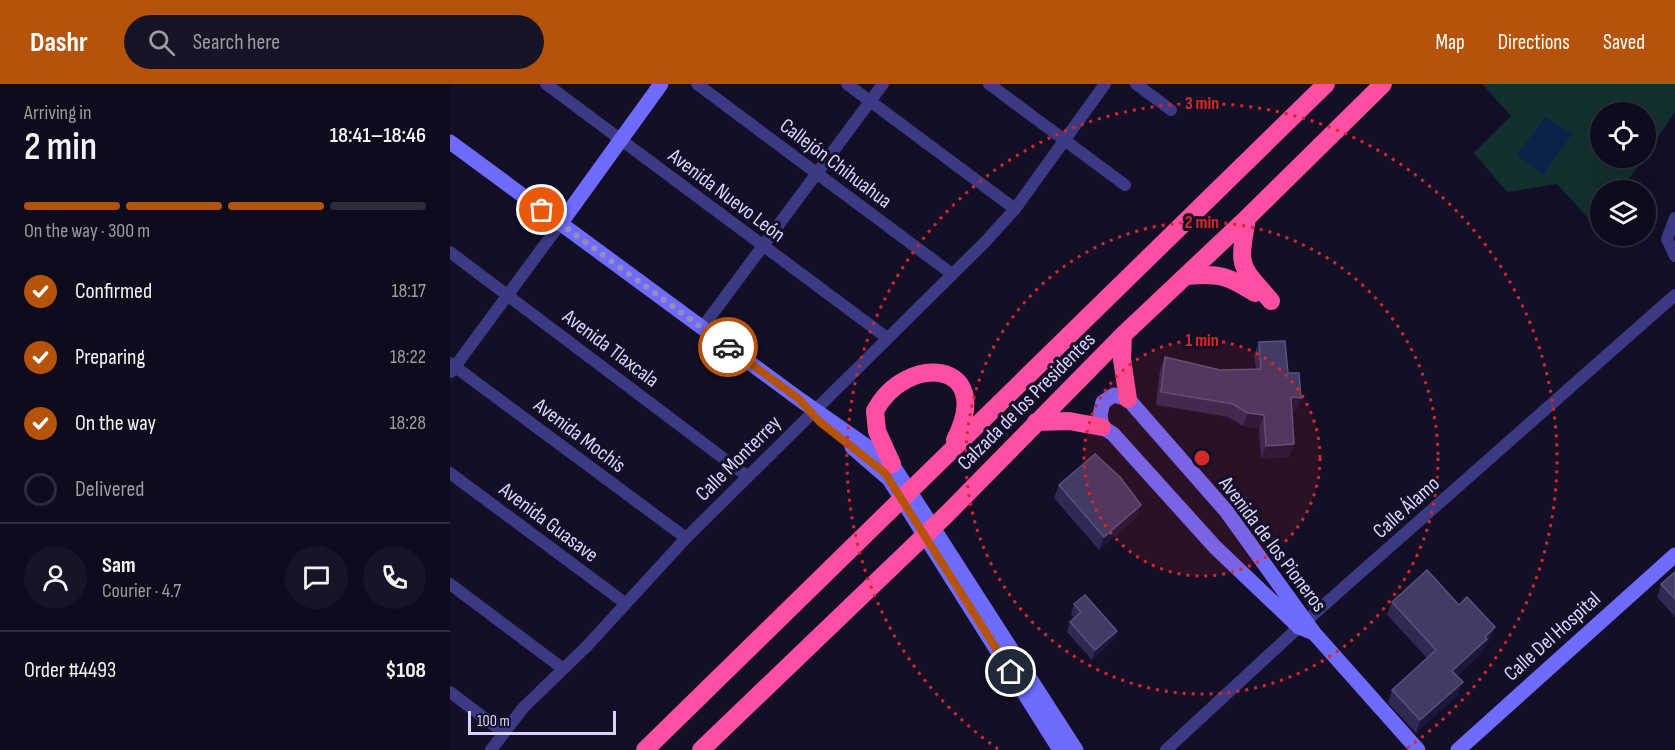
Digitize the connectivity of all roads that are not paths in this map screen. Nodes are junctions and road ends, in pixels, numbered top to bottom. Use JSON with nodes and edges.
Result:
{"nodes":[{"id":1,"x":546,"y":84,"type":"edge"},
{"id":2,"x":661,"y":84,"type":"edge"},
{"id":3,"x":697,"y":84,"type":"edge"},
{"id":4,"x":848,"y":84,"type":"edge"},
{"id":5,"x":883,"y":84,"type":"edge"},
{"id":6,"x":989,"y":84,"type":"edge"},
{"id":7,"x":1105,"y":84,"type":"edge"},
{"id":8,"x":1136,"y":84,"type":"edge"},
{"id":9,"x":1326,"y":84,"type":"edge"},
{"id":10,"x":1383,"y":84,"type":"edge"},
{"id":11,"x":870,"y":101,"type":"junction"},
{"id":12,"x":1171,"y":110,"type":"dead end"},
{"id":13,"x":1064,"y":140,"type":"junction"},
{"id":14,"x":621,"y":141,"type":"junction"},
{"id":15,"x":450,"y":142,"type":"edge"},
{"id":16,"x":817,"y":173,"type":"junction"},
{"id":17,"x":1125,"y":185,"type":"dead end"},
{"id":18,"x":1015,"y":209,"type":"junction"},
{"id":19,"x":1247,"y":218,"type":"junction"},
{"id":20,"x":1675,"y":218,"type":"edge"},
{"id":21,"x":560,"y":224,"type":"junction"},
{"id":22,"x":763,"y":246,"type":"junction"},
{"id":23,"x":450,"y":252,"type":"edge"},
{"id":24,"x":1675,"y":256,"type":"edge"},
{"id":25,"x":952,"y":274,"type":"junction"},
{"id":26,"x":1187,"y":276,"type":"junction"},
{"id":27,"x":508,"y":295,"type":"junction"},
{"id":28,"x":1675,"y":295,"type":"edge"},
{"id":29,"x":702,"y":328,"type":"junction"},
{"id":30,"x":1124,"y":335,"type":"junction"},
{"id":31,"x":886,"y":337,"type":"junction"},
{"id":32,"x":452,"y":367,"type":"edge"},
{"id":33,"x":1128,"y":399,"type":"junction"},
{"id":34,"x":813,"y":411,"type":"junction"},
{"id":35,"x":1036,"y":422,"type":"junction"},
{"id":36,"x":1102,"y":427,"type":"junction"},
{"id":37,"x":950,"y":451,"type":"junction"},
{"id":38,"x":893,"y":471,"type":"junction"},
{"id":39,"x":450,"y":473,"type":"edge"},
{"id":40,"x":747,"y":476,"type":"junction"},
{"id":41,"x":687,"y":538,"type":"junction"},
{"id":42,"x":1675,"y":555,"type":"edge"},
{"id":43,"x":953,"y":568,"type":"junction"},
{"id":44,"x":1266,"y":570,"type":"junction"},
{"id":45,"x":1254,"y":582,"type":"junction"},
{"id":46,"x":450,"y":584,"type":"edge"},
{"id":47,"x":626,"y":603,"type":"junction"},
{"id":48,"x":1306,"y":628,"type":"junction"},
{"id":49,"x":562,"y":668,"type":"junction"},
{"id":50,"x":450,"y":692,"type":"edge"},
{"id":51,"x":504,"y":732,"type":"junction"},
{"id":52,"x":1172,"y":748,"type":"edge"},
{"id":53,"x":491,"y":750,"type":"edge"},
{"id":54,"x":645,"y":750,"type":"edge"},
{"id":55,"x":701,"y":750,"type":"edge"},
{"id":56,"x":1060,"y":750,"type":"edge"},
{"id":57,"x":1076,"y":750,"type":"edge"},
{"id":58,"x":1418,"y":750,"type":"edge"},
{"id":59,"x":1458,"y":750,"type":"edge"}],
"edges":[{"from":1,"to":14,"type":"street","name":"Avenida Nuevo León"},
{"from":2,"to":14,"type":"street"},
{"from":3,"to":16,"type":"street","name":"Callejón Chihuahua"},
{"from":4,"to":11,"type":"street"},
{"from":5,"to":11,"type":"street"},
{"from":6,"to":13,"type":"street"},
{"from":7,"to":13,"type":"street","name":"Calle Monterrey"},
{"from":8,"to":12,"type":"street"},
{"from":9,"to":37,"type":"highway","name":"Calzada de los Presidentes"},
{"from":10,"to":19,"type":"highway","name":"Calzada de los Presidentes"},
{"from":11,"to":16,"type":"street"},
{"from":11,"to":18,"type":"street"},
{"from":13,"to":17,"type":"street"},
{"from":13,"to":18,"type":"street","name":"Calle Monterrey"},
{"from":14,"to":21,"type":"street"},
{"from":14,"to":22,"type":"street","name":"Avenida Nuevo León"},
{"from":15,"to":21,"type":"street"},
{"from":16,"to":22,"type":"street"},
{"from":16,"to":25,"type":"street","name":"Callejón Chihuahua"},
{"from":18,"to":25,"type":"street","name":"Calle Monterrey"},
{"from":19,"to":26,"type":"highway","name":"Calzada de los Presidentes"},
{"from":19,"to":26,"type":"highway"},
{"from":20,"to":24,"type":"street"},
{"from":21,"to":27,"type":"street"},
{"from":21,"to":29,"type":"street"},
{"from":22,"to":29,"type":"street"},
{"from":22,"to":31,"type":"street","name":"Avenida Nuevo León"},
{"from":23,"to":27,"type":"street","name":"Avenida Tlaxcala"},
{"from":25,"to":31,"type":"street","name":"Calle Monterrey"},
{"from":26,"to":30,"type":"highway","name":"Calzada de los Presidentes"},
{"from":27,"to":32,"type":"street"},
{"from":27,"to":40,"type":"street","name":"Avenida Tlaxcala"},
{"from":28,"to":48,"type":"street","name":"Calle Álamo"},
{"from":29,"to":34,"type":"street"},
{"from":30,"to":33,"type":"highway"},
{"from":30,"to":35,"type":"highway","name":"Calzada de los Presidentes"},
{"from":31,"to":34,"type":"street","name":"Calle Monterrey"},
{"from":32,"to":41,"type":"street","name":"Avenida Mochis"},
{"from":33,"to":36,"type":"street"},
{"from":33,"to":44,"type":"street","name":"Avenida de los Pioneros"},
{"from":34,"to":38,"type":"street"},
{"from":34,"to":40,"type":"street","name":"Calle Monterrey"},
{"from":35,"to":36,"type":"highway"},
{"from":35,"to":55,"type":"highway","name":"Calzada de los Presidentes"},
{"from":36,"to":45,"type":"street","name":"Avenida de los Pioneros"},
{"from":37,"to":38,"type":"highway"},
{"from":37,"to":54,"type":"highway","name":"Calzada de los Presidentes"},
{"from":38,"to":43,"type":"street"},
{"from":39,"to":47,"type":"street","name":"Avenida Guasave"},
{"from":40,"to":41,"type":"street","name":"Calle Monterrey"},
{"from":41,"to":47,"type":"street","name":"Calle Monterrey"},
{"from":42,"to":59,"type":"street","name":"Calle Del Hospital"},
{"from":43,"to":56,"type":"street"},
{"from":43,"to":57,"type":"street"},
{"from":44,"to":45,"type":"street"},
{"from":44,"to":48,"type":"street","name":"Avenida de los Pioneros"},
{"from":45,"to":48,"type":"street","name":"Avenida de los Pioneros"},
{"from":46,"to":49,"type":"street"},
{"from":47,"to":49,"type":"street","name":"Calle Monterrey"},
{"from":48,"to":52,"type":"street","name":"Calle Álamo"},
{"from":48,"to":58,"type":"street","name":"Avenida de los Pioneros"},
{"from":49,"to":51,"type":"street","name":"Calle Monterrey"},
{"from":50,"to":51,"type":"street"},
{"from":51,"to":53,"type":"street","name":"Calle Monterrey"}]}
